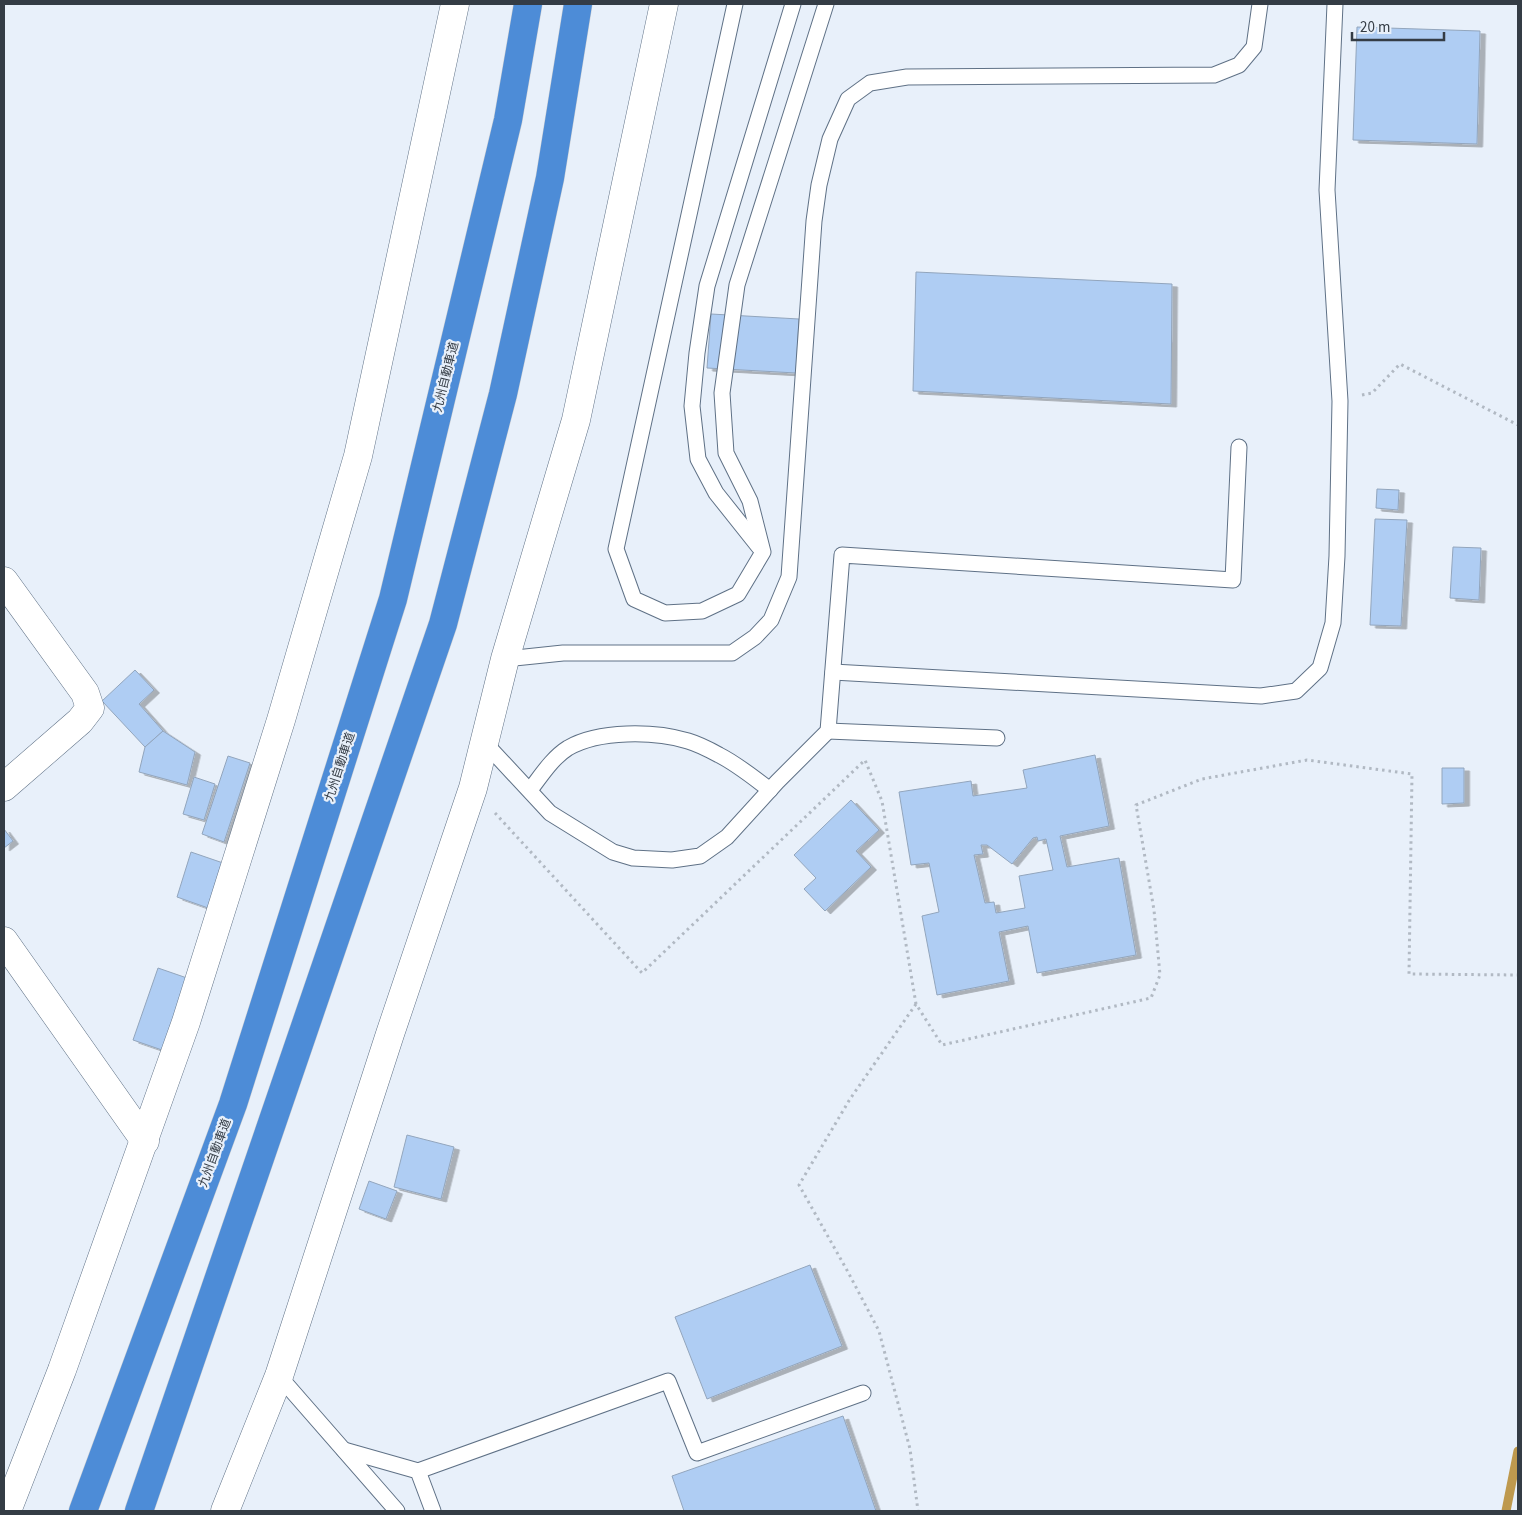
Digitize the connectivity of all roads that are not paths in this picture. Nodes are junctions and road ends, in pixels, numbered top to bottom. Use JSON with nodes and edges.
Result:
{"nodes":[{"id":1,"x":455,"y":4,"type":"edge"},
{"id":2,"x":528,"y":4,"type":"edge"},
{"id":3,"x":578,"y":4,"type":"edge"},
{"id":4,"x":664,"y":4,"type":"edge"},
{"id":5,"x":735,"y":4,"type":"edge"},
{"id":6,"x":793,"y":4,"type":"edge"},
{"id":7,"x":826,"y":4,"type":"edge"},
{"id":8,"x":1260,"y":4,"type":"edge"},
{"id":9,"x":1335,"y":4,"type":"edge"},
{"id":10,"x":1239,"y":447,"type":"dead end"},
{"id":11,"x":763,"y":552,"type":"junction"},
{"id":12,"x":4,"y":581,"type":"edge"},
{"id":13,"x":505,"y":659,"type":"junction"},
{"id":14,"x":833,"y":672,"type":"junction"},
{"id":15,"x":828,"y":731,"type":"junction"},
{"id":16,"x":997,"y":738,"type":"dead end"},
{"id":17,"x":485,"y":743,"type":"junction"},
{"id":18,"x":4,"y":788,"type":"edge"},
{"id":19,"x":530,"y":790,"type":"junction"},
{"id":20,"x":770,"y":790,"type":"junction"},
{"id":21,"x":4,"y":941,"type":"edge"},
{"id":22,"x":145,"y":1141,"type":"junction"},
{"id":23,"x":279,"y":1376,"type":"junction"},
{"id":24,"x":863,"y":1393,"type":"dead end"},
{"id":25,"x":344,"y":1450,"type":"junction"},
{"id":26,"x":418,"y":1471,"type":"junction"},
{"id":27,"x":7,"y":1511,"type":"edge"},
{"id":28,"x":83,"y":1511,"type":"edge"},
{"id":29,"x":139,"y":1511,"type":"edge"},
{"id":30,"x":226,"y":1511,"type":"edge"},
{"id":31,"x":397,"y":1511,"type":"edge"},
{"id":32,"x":433,"y":1511,"type":"edge"}],
"edges":[{"from":1,"to":22,"type":"street"},
{"from":2,"to":28,"type":"highway","name":"九州自動車道"},
{"from":3,"to":29,"type":"highway"},
{"from":4,"to":13,"type":"street"},
{"from":5,"to":11,"type":"lane"},
{"from":6,"to":11,"type":"lane"},
{"from":7,"to":11,"type":"lane"},
{"from":8,"to":13,"type":"lane"},
{"from":9,"to":14,"type":"lane"},
{"from":10,"to":14,"type":"lane"},
{"from":12,"to":18,"type":"street"},
{"from":13,"to":17,"type":"street"},
{"from":14,"to":15,"type":"lane"},
{"from":15,"to":16,"type":"lane"},
{"from":15,"to":20,"type":"lane"},
{"from":17,"to":19,"type":"lane"},
{"from":17,"to":23,"type":"street"},
{"from":19,"to":20,"type":"lane"},
{"from":19,"to":20,"type":"lane"},
{"from":21,"to":22,"type":"street"},
{"from":22,"to":27,"type":"street"},
{"from":23,"to":25,"type":"lane"},
{"from":23,"to":30,"type":"street"},
{"from":24,"to":26,"type":"lane"},
{"from":25,"to":26,"type":"lane"},
{"from":25,"to":31,"type":"lane"},
{"from":26,"to":32,"type":"lane"}]}
